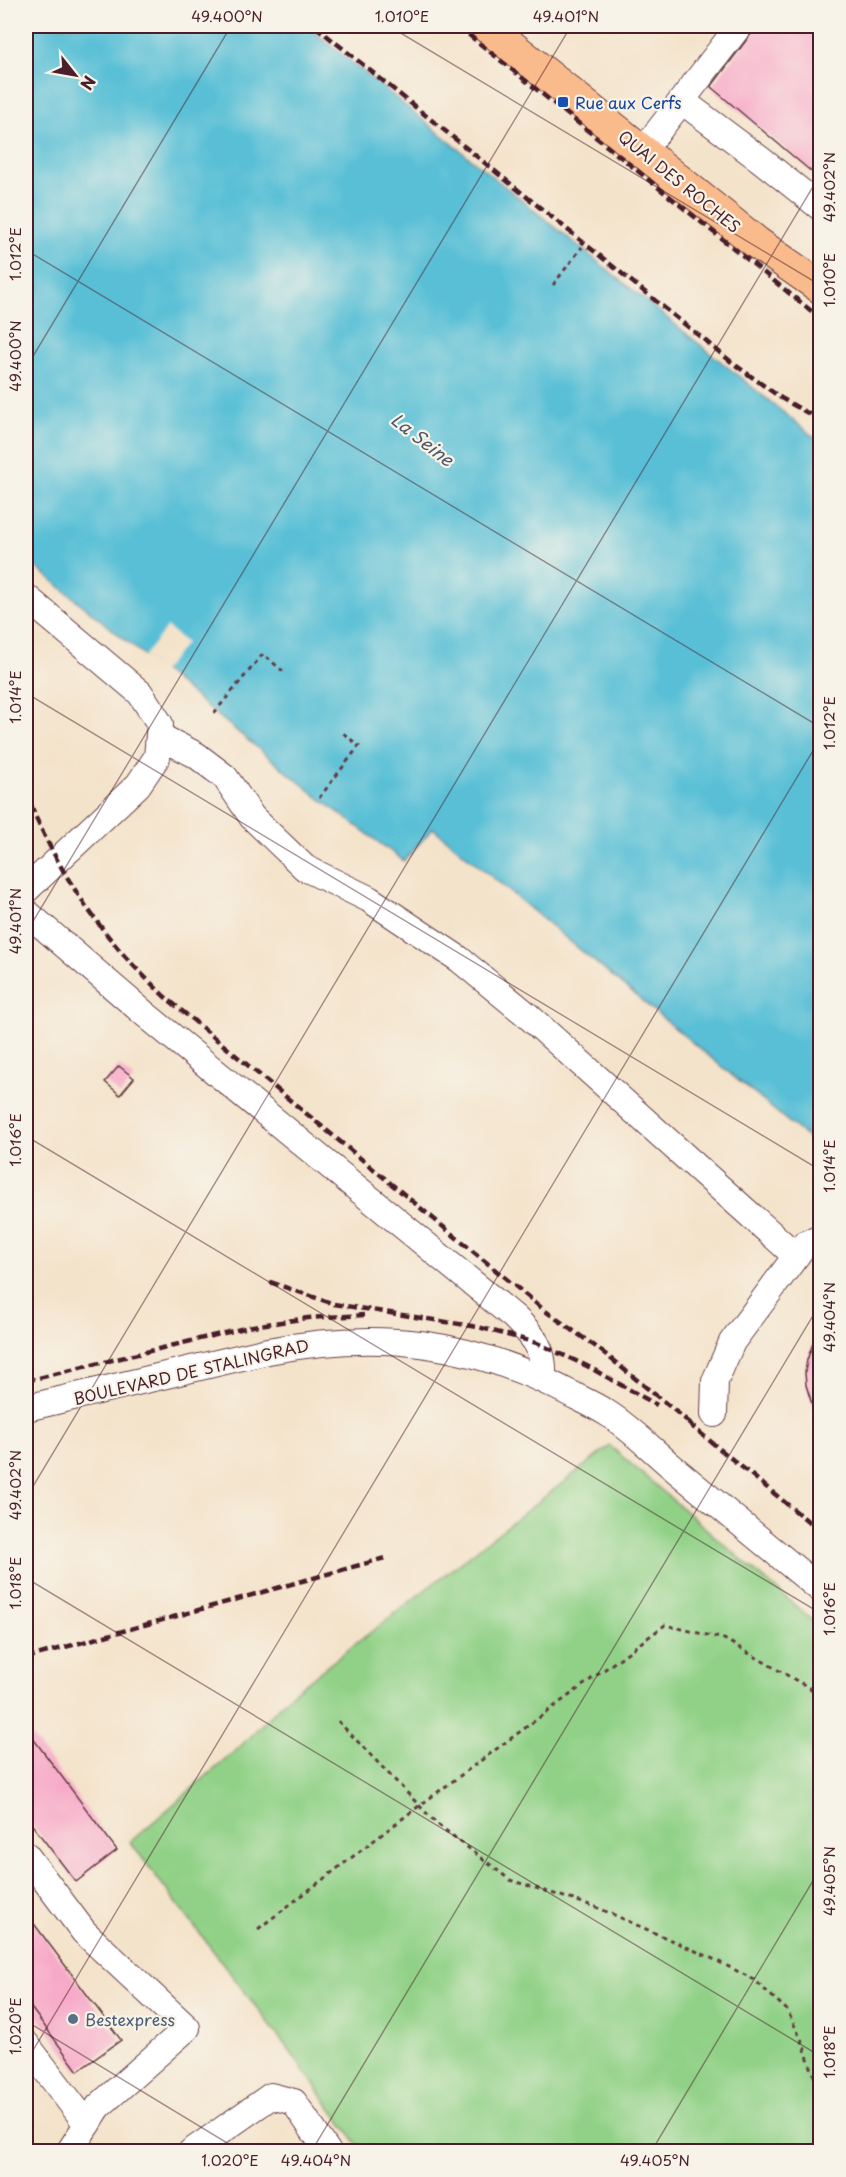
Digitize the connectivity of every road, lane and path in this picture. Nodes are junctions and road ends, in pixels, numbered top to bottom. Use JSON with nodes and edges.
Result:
{"nodes":[{"id":1,"x":486,"y":26,"type":"edge"},
{"id":2,"x":731,"y":28,"type":"edge"},
{"id":3,"x":682,"y":101,"type":"junction"},
{"id":4,"x":643,"y":151,"type":"junction"},
{"id":5,"x":820,"y":207,"type":"edge"},
{"id":6,"x":582,"y":247,"type":"dead end"},
{"id":7,"x":553,"y":285,"type":"dead end"},
{"id":8,"x":820,"y":287,"type":"edge"},
{"id":9,"x":26,"y":597,"type":"edge"},
{"id":10,"x":284,"y":672,"type":"dead end"},
{"id":11,"x":214,"y":713,"type":"dead end"},
{"id":12,"x":343,"y":733,"type":"dead end"},
{"id":13,"x":159,"y":736,"type":"junction"},
{"id":14,"x":319,"y":798,"type":"dead end"},
{"id":15,"x":26,"y":890,"type":"edge"},
{"id":16,"x":26,"y":912,"type":"edge"},
{"id":17,"x":820,"y":1237,"type":"edge"},
{"id":18,"x":796,"y":1256,"type":"junction"},
{"id":19,"x":543,"y":1379,"type":"junction"},
{"id":20,"x":26,"y":1408,"type":"edge"},
{"id":21,"x":714,"y":1414,"type":"dead end"},
{"id":22,"x":820,"y":1589,"type":"edge"},
{"id":23,"x":820,"y":1694,"type":"edge"},
{"id":24,"x":338,"y":1721,"type":"dead end"},
{"id":25,"x":419,"y":1806,"type":"junction"},
{"id":26,"x":26,"y":1856,"type":"edge"},
{"id":27,"x":258,"y":1929,"type":"dead end"},
{"id":28,"x":26,"y":2044,"type":"edge"},
{"id":29,"x":820,"y":2093,"type":"edge"},
{"id":30,"x":87,"y":2124,"type":"junction"},
{"id":31,"x":69,"y":2151,"type":"edge"},
{"id":32,"x":191,"y":2151,"type":"edge"},
{"id":33,"x":328,"y":2151,"type":"edge"}],
"edges":[{"from":1,"to":4,"type":"main road","name":"QUAI DES ROCHES"},
{"from":2,"to":3,"type":"street"},
{"from":3,"to":4,"type":"street"},
{"from":3,"to":5,"type":"street"},
{"from":4,"to":8,"type":"main road","name":"QUAI DES ROCHES"},
{"from":6,"to":7,"type":"path"},
{"from":9,"to":13,"type":"street"},
{"from":10,"to":11,"type":"path"},
{"from":12,"to":14,"type":"path"},
{"from":13,"to":15,"type":"street"},
{"from":13,"to":18,"type":"street"},
{"from":16,"to":19,"type":"street"},
{"from":17,"to":18,"type":"street"},
{"from":18,"to":21,"type":"street"},
{"from":19,"to":20,"type":"street","name":"BOULEVARD DE STALINGRAD"},
{"from":19,"to":22,"type":"street","name":"BOULEVARD DE STALINGRAD"},
{"from":23,"to":25,"type":"path"},
{"from":24,"to":25,"type":"path"},
{"from":25,"to":27,"type":"path"},
{"from":25,"to":29,"type":"path"},
{"from":26,"to":30,"type":"street"},
{"from":28,"to":30,"type":"street"},
{"from":30,"to":31,"type":"street"},
{"from":32,"to":33,"type":"street"}]}
